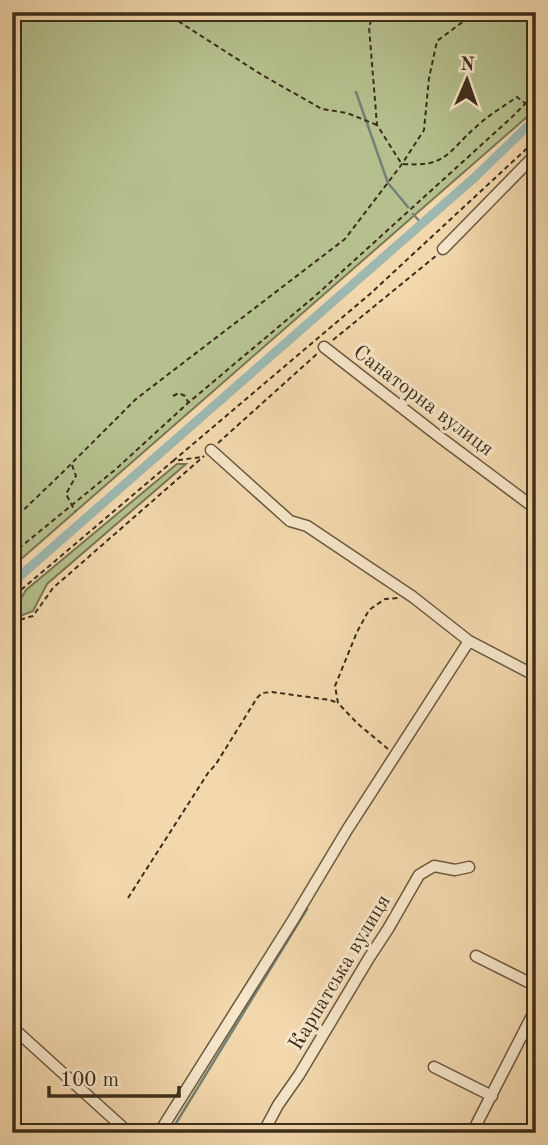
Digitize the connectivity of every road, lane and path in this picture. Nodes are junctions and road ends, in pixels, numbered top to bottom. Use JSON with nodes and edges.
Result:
{"nodes":[{"id":1,"x":164,"y":12,"type":"edge"},
{"id":2,"x":374,"y":12,"type":"edge"},
{"id":3,"x":475,"y":12,"type":"edge"},
{"id":4,"x":536,"y":93,"type":"edge"},
{"id":5,"x":526,"y":103,"type":"junction"},
{"id":6,"x":377,"y":125,"type":"junction"},
{"id":7,"x":536,"y":140,"type":"edge"},
{"id":8,"x":536,"y":155,"type":"edge"},
{"id":9,"x":402,"y":164,"type":"junction"},
{"id":10,"x":443,"y":249,"type":"dead end"},
{"id":11,"x":324,"y":347,"type":"dead end"},
{"id":12,"x":173,"y":396,"type":"dead end"},
{"id":13,"x":188,"y":403,"type":"junction"},
{"id":14,"x":206,"y":453,"type":"junction"},
{"id":15,"x":173,"y":461,"type":"junction"},
{"id":16,"x":71,"y":464,"type":"junction"},
{"id":17,"x":71,"y":506,"type":"junction"},
{"id":18,"x":536,"y":509,"type":"edge"},
{"id":19,"x":75,"y":511,"type":"dead end"},
{"id":20,"x":12,"y":520,"type":"edge"},
{"id":21,"x":12,"y":554,"type":"edge"},
{"id":22,"x":413,"y":597,"type":"junction"},
{"id":23,"x":12,"y":604,"type":"edge"},
{"id":24,"x":12,"y":621,"type":"edge"},
{"id":25,"x":469,"y":641,"type":"junction"},
{"id":26,"x":536,"y":676,"type":"edge"},
{"id":27,"x":338,"y":703,"type":"junction"},
{"id":28,"x":395,"y":755,"type":"junction"},
{"id":29,"x":470,"y":867,"type":"dead end"},
{"id":30,"x":128,"y":898,"type":"dead end"},
{"id":31,"x":476,"y":956,"type":"dead end"},
{"id":32,"x":536,"y":986,"type":"edge"},
{"id":33,"x":536,"y":1008,"type":"edge"},
{"id":34,"x":13,"y":1030,"type":"edge"},
{"id":35,"x":434,"y":1067,"type":"dead end"},
{"id":36,"x":492,"y":1096,"type":"junction"},
{"id":37,"x":129,"y":1133,"type":"edge"},
{"id":38,"x":159,"y":1133,"type":"edge"},
{"id":39,"x":263,"y":1133,"type":"edge"},
{"id":40,"x":472,"y":1133,"type":"edge"}],
"edges":[{"from":1,"to":6,"type":"path"},
{"from":2,"to":6,"type":"path"},
{"from":3,"to":9,"type":"path"},
{"from":4,"to":5,"type":"path"},
{"from":5,"to":9,"type":"path"},
{"from":5,"to":13,"type":"path"},
{"from":6,"to":9,"type":"path"},
{"from":7,"to":15,"type":"path"},
{"from":8,"to":10,"type":"street"},
{"from":9,"to":16,"type":"path"},
{"from":11,"to":18,"type":"street","name":"Санаторна вулиця"},
{"from":12,"to":13,"type":"path"},
{"from":13,"to":17,"type":"path"},
{"from":14,"to":15,"type":"path"},
{"from":14,"to":22,"type":"street"},
{"from":14,"to":24,"type":"path"},
{"from":15,"to":23,"type":"path"},
{"from":16,"to":17,"type":"path"},
{"from":16,"to":20,"type":"path"},
{"from":17,"to":19,"type":"path"},
{"from":17,"to":21,"type":"path"},
{"from":22,"to":25,"type":"street"},
{"from":22,"to":27,"type":"path"},
{"from":25,"to":26,"type":"street"},
{"from":25,"to":28,"type":"street"},
{"from":27,"to":28,"type":"path"},
{"from":27,"to":30,"type":"path"},
{"from":28,"to":38,"type":"street"},
{"from":29,"to":39,"type":"street","name":"Карпатська вулиця"},
{"from":31,"to":32,"type":"street"},
{"from":33,"to":36,"type":"street"},
{"from":34,"to":37,"type":"street"},
{"from":35,"to":36,"type":"street"},
{"from":36,"to":40,"type":"street"}]}
